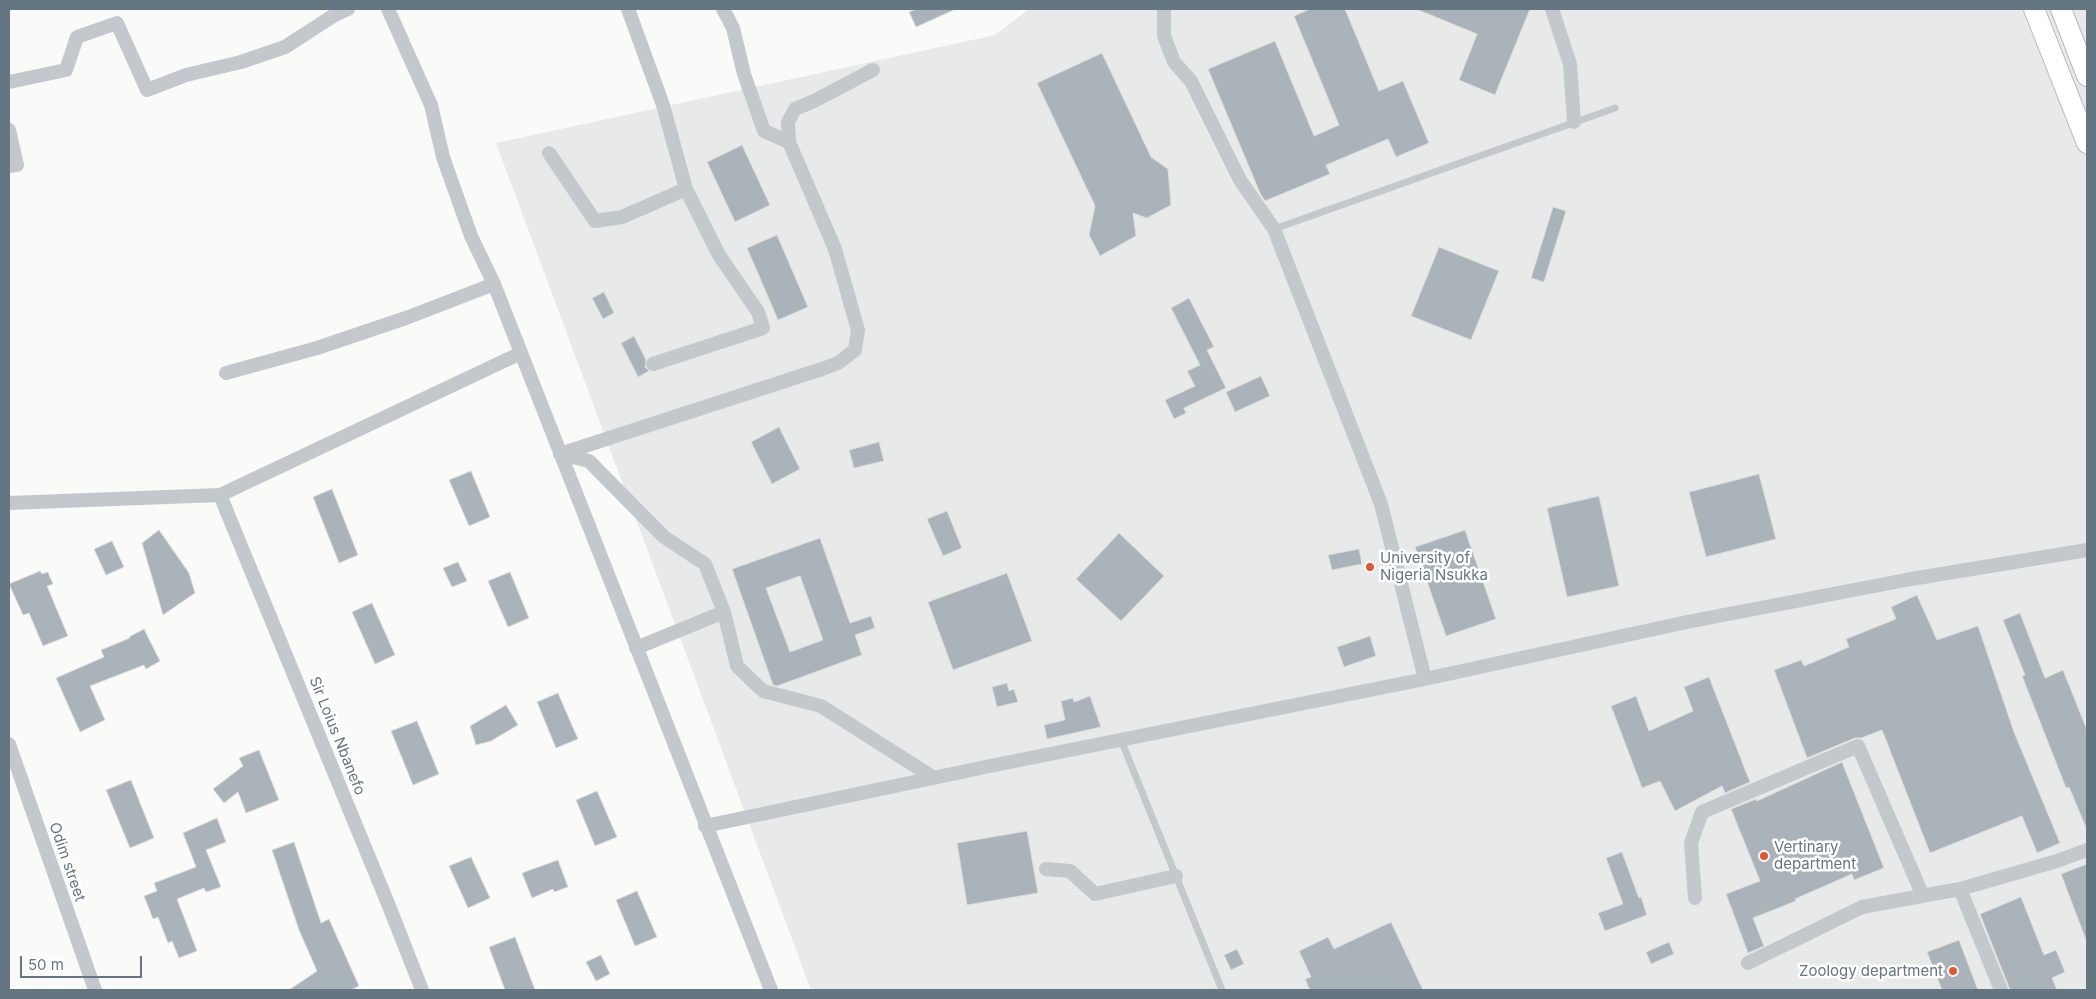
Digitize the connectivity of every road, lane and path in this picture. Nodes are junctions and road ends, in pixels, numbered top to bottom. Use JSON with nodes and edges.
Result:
{"nodes":[{"id":1,"x":348,"y":9,"type":"edge"},
{"id":2,"x":388,"y":9,"type":"edge"},
{"id":3,"x":628,"y":9,"type":"edge"},
{"id":4,"x":723,"y":9,"type":"edge"},
{"id":5,"x":1164,"y":9,"type":"edge"},
{"id":6,"x":1552,"y":9,"type":"edge"},
{"id":7,"x":2034,"y":9,"type":"edge"},
{"id":8,"x":2061,"y":9,"type":"edge"},
{"id":9,"x":873,"y":70,"type":"dead end"},
{"id":10,"x":2087,"y":76,"type":"edge"},
{"id":11,"x":9,"y":82,"type":"edge"},
{"id":12,"x":1615,"y":108,"type":"dead end"},
{"id":13,"x":1574,"y":122,"type":"junction"},
{"id":14,"x":9,"y":130,"type":"edge"},
{"id":15,"x":789,"y":142,"type":"junction"},
{"id":16,"x":2087,"y":143,"type":"edge"},
{"id":17,"x":549,"y":153,"type":"dead end"},
{"id":18,"x":9,"y":166,"type":"edge"},
{"id":19,"x":686,"y":189,"type":"junction"},
{"id":20,"x":1274,"y":229,"type":"junction"},
{"id":21,"x":494,"y":284,"type":"junction"},
{"id":22,"x":521,"y":353,"type":"junction"},
{"id":23,"x":653,"y":364,"type":"dead end"},
{"id":24,"x":226,"y":373,"type":"dead end"},
{"id":25,"x":560,"y":454,"type":"junction"},
{"id":26,"x":220,"y":495,"type":"junction"},
{"id":27,"x":9,"y":503,"type":"edge"},
{"id":28,"x":2087,"y":550,"type":"edge"},
{"id":29,"x":724,"y":612,"type":"junction"},
{"id":30,"x":636,"y":648,"type":"junction"},
{"id":31,"x":1425,"y":679,"type":"junction"},
{"id":32,"x":1121,"y":740,"type":"junction"},
{"id":33,"x":9,"y":744,"type":"edge"},
{"id":34,"x":934,"y":778,"type":"junction"},
{"id":35,"x":705,"y":826,"type":"junction"},
{"id":36,"x":2087,"y":850,"type":"edge"},
{"id":37,"x":1046,"y":869,"type":"dead end"},
{"id":38,"x":1176,"y":876,"type":"junction"},
{"id":39,"x":1960,"y":889,"type":"junction"},
{"id":40,"x":1923,"y":896,"type":"junction"},
{"id":41,"x":1695,"y":898,"type":"dead end"},
{"id":42,"x":1748,"y":963,"type":"dead end"},
{"id":43,"x":95,"y":990,"type":"edge"},
{"id":44,"x":422,"y":990,"type":"edge"},
{"id":45,"x":771,"y":990,"type":"edge"},
{"id":46,"x":1222,"y":990,"type":"edge"},
{"id":47,"x":2001,"y":990,"type":"edge"}],
"edges":[{"from":1,"to":11,"type":"street"},
{"from":2,"to":21,"type":"street"},
{"from":3,"to":19,"type":"street"},
{"from":4,"to":15,"type":"street"},
{"from":5,"to":20,"type":"street"},
{"from":6,"to":13,"type":"street"},
{"from":7,"to":16,"type":"street"},
{"from":8,"to":10,"type":"street"},
{"from":9,"to":15,"type":"street"},
{"from":12,"to":13,"type":"lane"},
{"from":13,"to":20,"type":"lane"},
{"from":14,"to":18,"type":"street"},
{"from":15,"to":25,"type":"street"},
{"from":17,"to":19,"type":"street"},
{"from":19,"to":23,"type":"street"},
{"from":20,"to":31,"type":"street"},
{"from":21,"to":22,"type":"street"},
{"from":21,"to":24,"type":"street"},
{"from":22,"to":25,"type":"street"},
{"from":22,"to":26,"type":"street"},
{"from":25,"to":29,"type":"street"},
{"from":25,"to":30,"type":"street"},
{"from":26,"to":27,"type":"street"},
{"from":26,"to":44,"type":"street","name":"Sir Loius Nbanefo"},
{"from":28,"to":31,"type":"street"},
{"from":29,"to":30,"type":"street"},
{"from":29,"to":34,"type":"street"},
{"from":30,"to":35,"type":"street"},
{"from":31,"to":32,"type":"street"},
{"from":32,"to":34,"type":"street"},
{"from":32,"to":38,"type":"lane"},
{"from":33,"to":43,"type":"street","name":"Odim street"},
{"from":34,"to":35,"type":"street"},
{"from":35,"to":45,"type":"street"},
{"from":36,"to":39,"type":"street"},
{"from":37,"to":38,"type":"street"},
{"from":38,"to":46,"type":"lane"},
{"from":39,"to":40,"type":"street"},
{"from":39,"to":47,"type":"street"},
{"from":40,"to":41,"type":"street"},
{"from":40,"to":42,"type":"street"}]}
